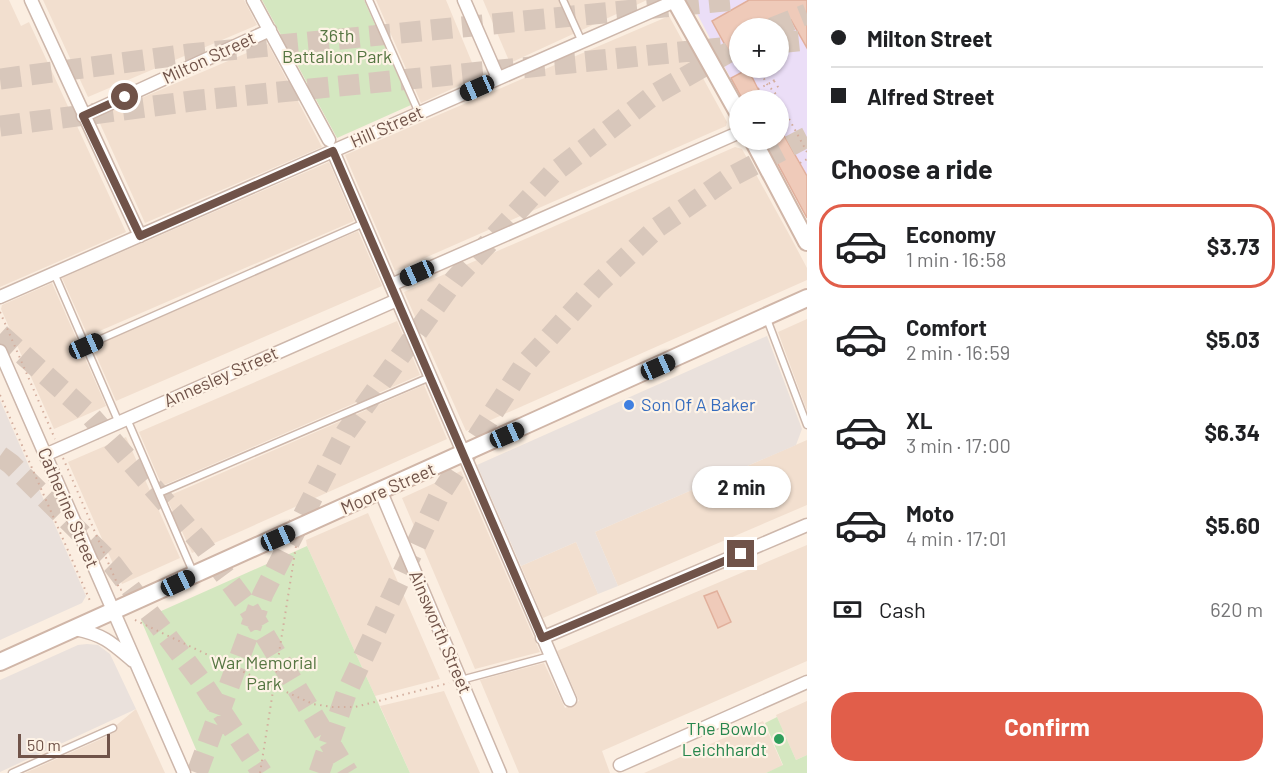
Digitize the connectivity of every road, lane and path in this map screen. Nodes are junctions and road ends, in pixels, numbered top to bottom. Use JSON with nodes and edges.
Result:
{"nodes":[{"id":1,"x":31,"y":0,"type":"edge"},
{"id":2,"x":253,"y":0,"type":"edge"},
{"id":3,"x":369,"y":0,"type":"edge"},
{"id":4,"x":464,"y":0,"type":"edge"},
{"id":5,"x":563,"y":0,"type":"edge"},
{"id":6,"x":675,"y":0,"type":"edge"},
{"id":7,"x":270,"y":30,"type":"junction"},
{"id":8,"x":582,"y":42,"type":"junction"},
{"id":9,"x":498,"y":78,"type":"junction"},
{"id":10,"x":764,"y":78,"type":"edge"},
{"id":11,"x":773,"y":78,"type":"edge"},
{"id":12,"x":774,"y":81,"type":"junction"},
{"id":13,"x":767,"y":84,"type":"junction"},
{"id":14,"x":758,"y":89,"type":"dead end"},
{"id":15,"x":780,"y":90,"type":"dead end"},
{"id":16,"x":729,"y":96,"type":"edge"},
{"id":17,"x":419,"y":113,"type":"junction"},
{"id":18,"x":83,"y":116,"type":"junction"},
{"id":19,"x":791,"y":123,"type":"joint"},
{"id":20,"x":729,"y":137,"type":"edge"},
{"id":21,"x":331,"y":145,"type":"junction"},
{"id":22,"x":758,"y":150,"type":"edge"},
{"id":23,"x":807,"y":152,"type":"edge"},
{"id":24,"x":807,"y":159,"type":"edge"},
{"id":25,"x":800,"y":163,"type":"dead end"},
{"id":26,"x":364,"y":223,"type":"junction"},
{"id":27,"x":140,"y":236,"type":"junction"},
{"id":28,"x":807,"y":242,"type":"edge"},
{"id":29,"x":54,"y":273,"type":"junction"},
{"id":30,"x":391,"y":285,"type":"junction"},
{"id":31,"x":0,"y":297,"type":"edge"},
{"id":32,"x":807,"y":298,"type":"edge"},
{"id":33,"x":397,"y":300,"type":"junction"},
{"id":34,"x":766,"y":318,"type":"junction"},
{"id":35,"x":86,"y":346,"type":"junction"},
{"id":36,"x":0,"y":351,"type":"edge"},
{"id":37,"x":430,"y":377,"type":"junction"},
{"id":38,"x":0,"y":395,"type":"edge"},
{"id":39,"x":123,"y":421,"type":"junction"},
{"id":40,"x":807,"y":425,"type":"edge"},
{"id":41,"x":45,"y":455,"type":"junction"},
{"id":42,"x":463,"y":455,"type":"junction"},
{"id":43,"x":381,"y":492,"type":"junction"},
{"id":44,"x":159,"y":493,"type":"junction"},
{"id":45,"x":807,"y":525,"type":"edge"},
{"id":46,"x":296,"y":546,"type":"dead end"},
{"id":47,"x":195,"y":575,"type":"junction"},
{"id":48,"x":91,"y":603,"type":"dead end"},
{"id":49,"x":113,"y":612,"type":"junction"},
{"id":50,"x":135,"y":620,"type":"dead end"},
{"id":51,"x":75,"y":629,"type":"junction"},
{"id":52,"x":542,"y":638,"type":"junction"},
{"id":53,"x":550,"y":656,"type":"junction"},
{"id":54,"x":0,"y":662,"type":"edge"},
{"id":55,"x":136,"y":664,"type":"junction"},
{"id":56,"x":460,"y":680,"type":"junction"},
{"id":57,"x":807,"y":682,"type":"edge"},
{"id":58,"x":273,"y":686,"type":"junction"},
{"id":59,"x":570,"y":700,"type":"dead end"},
{"id":60,"x":113,"y":728,"type":"dead end"},
{"id":61,"x":620,"y":765,"type":"dead end"},
{"id":62,"x":12,"y":773,"type":"edge"},
{"id":63,"x":184,"y":773,"type":"edge"},
{"id":64,"x":260,"y":773,"type":"edge"},
{"id":65,"x":500,"y":773,"type":"edge"}],
"edges":[{"from":1,"to":18,"type":"street"},
{"from":2,"to":7,"type":"street"},
{"from":3,"to":17,"type":"lane"},
{"from":4,"to":9,"type":"street"},
{"from":5,"to":8,"type":"lane"},
{"from":6,"to":8,"type":"street","name":"Hill Street"},
{"from":6,"to":16,"type":"main road"},
{"from":7,"to":18,"type":"street","name":"Milton Street"},
{"from":7,"to":21,"type":"street"},
{"from":8,"to":9,"type":"street","name":"Hill Street"},
{"from":9,"to":17,"type":"street","name":"Hill Street"},
{"from":10,"to":13,"type":"path","bridge":true},
{"from":11,"to":12,"type":"path"},
{"from":12,"to":13,"type":"path","bridge":true},
{"from":12,"to":15,"type":"path"},
{"from":13,"to":14,"type":"path"},
{"from":13,"to":19,"type":"path","bridge":true},
{"from":17,"to":21,"type":"street","name":"Hill Street"},
{"from":18,"to":27,"type":"street"},
{"from":19,"to":23,"type":"path","bridge":true},
{"from":20,"to":30,"type":"street"},
{"from":21,"to":26,"type":"street"},
{"from":21,"to":27,"type":"street","name":"Hill Street"},
{"from":22,"to":28,"type":"main road"},
{"from":24,"to":25,"type":"path"},
{"from":26,"to":30,"type":"street"},
{"from":26,"to":35,"type":"lane"},
{"from":27,"to":29,"type":"street","name":"Hill Street"},
{"from":29,"to":31,"type":"street","name":"Hill Street"},
{"from":29,"to":35,"type":"lane"},
{"from":30,"to":33,"type":"street"},
{"from":32,"to":34,"type":"main road","name":"Moore Street"},
{"from":33,"to":37,"type":"street"},
{"from":33,"to":39,"type":"street","name":"Annesley Street"},
{"from":34,"to":40,"type":"lane"},
{"from":34,"to":42,"type":"main road","name":"Moore Street"},
{"from":35,"to":39,"type":"lane"},
{"from":36,"to":41,"type":"street","name":"Catherine Street"},
{"from":37,"to":42,"type":"street"},
{"from":37,"to":44,"type":"lane"},
{"from":38,"to":48,"type":"path","name":"Catherine Street"},
{"from":39,"to":41,"type":"street","name":"Annesley Street"},
{"from":39,"to":44,"type":"lane"},
{"from":41,"to":49,"type":"street","name":"Catherine Street"},
{"from":42,"to":43,"type":"main road","name":"Moore Street"},
{"from":42,"to":52,"type":"street"},
{"from":43,"to":47,"type":"main road","name":"Moore Street"},
{"from":43,"to":56,"type":"street","name":"Ainsworth Street"},
{"from":44,"to":47,"type":"lane"},
{"from":45,"to":52,"type":"street"},
{"from":46,"to":58,"type":"path"},
{"from":47,"to":49,"type":"main road","name":"Moore Street"},
{"from":49,"to":51,"type":"main road","name":"Moore Street"},
{"from":49,"to":55,"type":"street","name":"Catherine Street"},
{"from":50,"to":58,"type":"path"},
{"from":51,"to":54,"type":"main road","name":"Moore Street"},
{"from":51,"to":55,"type":"street","name":"Catherine Street"},
{"from":52,"to":53,"type":"street"},
{"from":53,"to":56,"type":"lane"},
{"from":53,"to":59,"type":"street"},
{"from":55,"to":63,"type":"street","name":"Catherine Street"},
{"from":56,"to":58,"type":"path"},
{"from":56,"to":65,"type":"street","name":"Ainsworth Street"},
{"from":57,"to":61,"type":"street"},
{"from":58,"to":64,"type":"path"},
{"from":60,"to":62,"type":"lane"}]}
